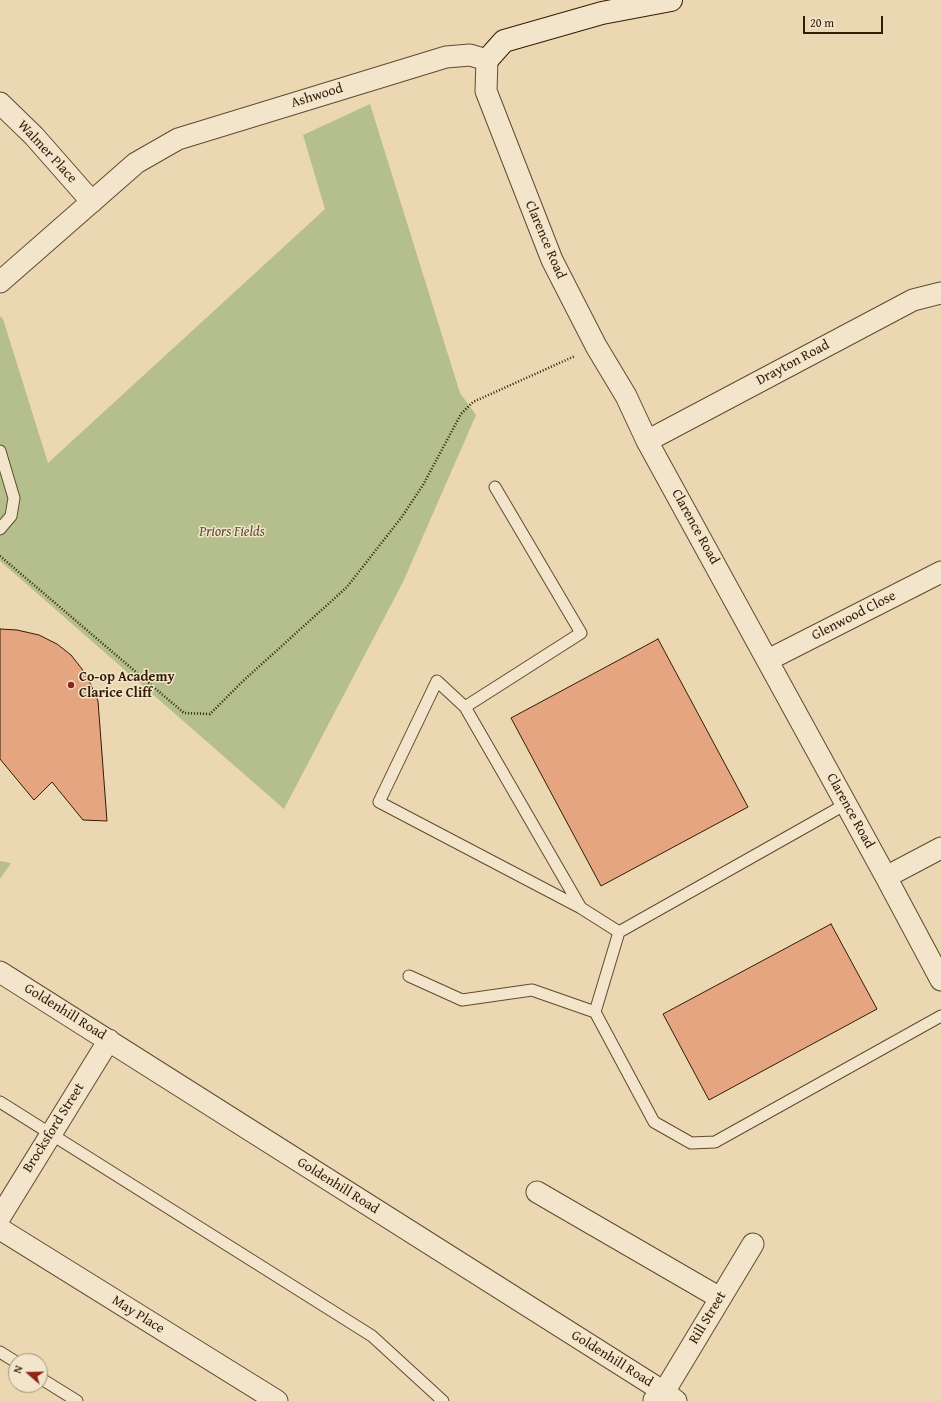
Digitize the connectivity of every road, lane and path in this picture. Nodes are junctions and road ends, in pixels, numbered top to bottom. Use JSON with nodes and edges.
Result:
{"nodes":[{"id":1,"x":671,"y":0,"type":"edge"},
{"id":2,"x":596,"y":7,"type":"edge"},
{"id":3,"x":487,"y":60,"type":"junction"},
{"id":4,"x":0,"y":103,"type":"edge"},
{"id":5,"x":92,"y":202,"type":"junction"},
{"id":6,"x":0,"y":282,"type":"edge"},
{"id":7,"x":941,"y":293,"type":"edge"},
{"id":8,"x":596,"y":346,"type":"junction"},
{"id":9,"x":647,"y":441,"type":"junction"},
{"id":10,"x":0,"y":451,"type":"edge"},
{"id":11,"x":495,"y":487,"type":"dead end"},
{"id":12,"x":0,"y":529,"type":"edge"},
{"id":13,"x":0,"y":556,"type":"edge"},
{"id":14,"x":941,"y":572,"type":"edge"},
{"id":15,"x":768,"y":660,"type":"junction"},
{"id":16,"x":465,"y":707,"type":"junction"},
{"id":17,"x":846,"y":804,"type":"junction"},
{"id":18,"x":941,"y":848,"type":"edge"},
{"id":19,"x":886,"y":877,"type":"junction"},
{"id":20,"x":581,"y":908,"type":"junction"},
{"id":21,"x":619,"y":932,"type":"junction"},
{"id":22,"x":0,"y":972,"type":"edge"},
{"id":23,"x":409,"y":976,"type":"dead end"},
{"id":24,"x":941,"y":980,"type":"edge"},
{"id":25,"x":594,"y":1012,"type":"junction"},
{"id":26,"x":941,"y":1016,"type":"edge"},
{"id":27,"x":109,"y":1040,"type":"junction"},
{"id":28,"x":0,"y":1102,"type":"edge"},
{"id":29,"x":51,"y":1134,"type":"junction"},
{"id":30,"x":537,"y":1192,"type":"dead end"},
{"id":31,"x":0,"y":1217,"type":"edge"},
{"id":32,"x":0,"y":1229,"type":"edge"},
{"id":33,"x":752,"y":1244,"type":"dead end"},
{"id":34,"x":720,"y":1298,"type":"junction"},
{"id":35,"x":48,"y":1383,"type":"edge"},
{"id":36,"x":664,"y":1398,"type":"edge"},
{"id":37,"x":77,"y":1401,"type":"edge"},
{"id":38,"x":277,"y":1401,"type":"edge"},
{"id":39,"x":442,"y":1401,"type":"edge"}],
"edges":[{"from":1,"to":2,"type":"street"},
{"from":2,"to":3,"type":"street"},
{"from":3,"to":5,"type":"street","name":"Ashwood"},
{"from":3,"to":8,"type":"street","name":"Clarence Road"},
{"from":4,"to":5,"type":"street","name":"Walmer Place"},
{"from":5,"to":6,"type":"street","name":"Ashwood"},
{"from":7,"to":9,"type":"street","name":"Drayton Road"},
{"from":8,"to":9,"type":"street","name":"Clarence Road"},
{"from":8,"to":13,"type":"path"},
{"from":9,"to":15,"type":"street","name":"Clarence Road"},
{"from":10,"to":12,"type":"lane"},
{"from":11,"to":16,"type":"lane"},
{"from":14,"to":15,"type":"street","name":"Glenwood Close"},
{"from":15,"to":17,"type":"street","name":"Clarence Road"},
{"from":16,"to":20,"type":"lane"},
{"from":16,"to":20,"type":"lane"},
{"from":17,"to":19,"type":"street","name":"Clarence Road"},
{"from":17,"to":21,"type":"lane"},
{"from":18,"to":19,"type":"street"},
{"from":19,"to":24,"type":"street","name":"Clarence Road"},
{"from":20,"to":21,"type":"lane"},
{"from":21,"to":25,"type":"lane"},
{"from":22,"to":27,"type":"street","name":"Goldenhill Road"},
{"from":23,"to":25,"type":"lane"},
{"from":25,"to":26,"type":"lane"},
{"from":27,"to":29,"type":"street","name":"Brocksford Street"},
{"from":27,"to":36,"type":"street","name":"Goldenhill Road"},
{"from":28,"to":29,"type":"lane"},
{"from":29,"to":31,"type":"street","name":"Brocksford Street"},
{"from":29,"to":39,"type":"lane"},
{"from":30,"to":34,"type":"street"},
{"from":32,"to":38,"type":"street","name":"May Place"},
{"from":33,"to":34,"type":"street","name":"Rill Street"},
{"from":34,"to":36,"type":"street","name":"Rill Street"},
{"from":35,"to":37,"type":"lane"}]}
